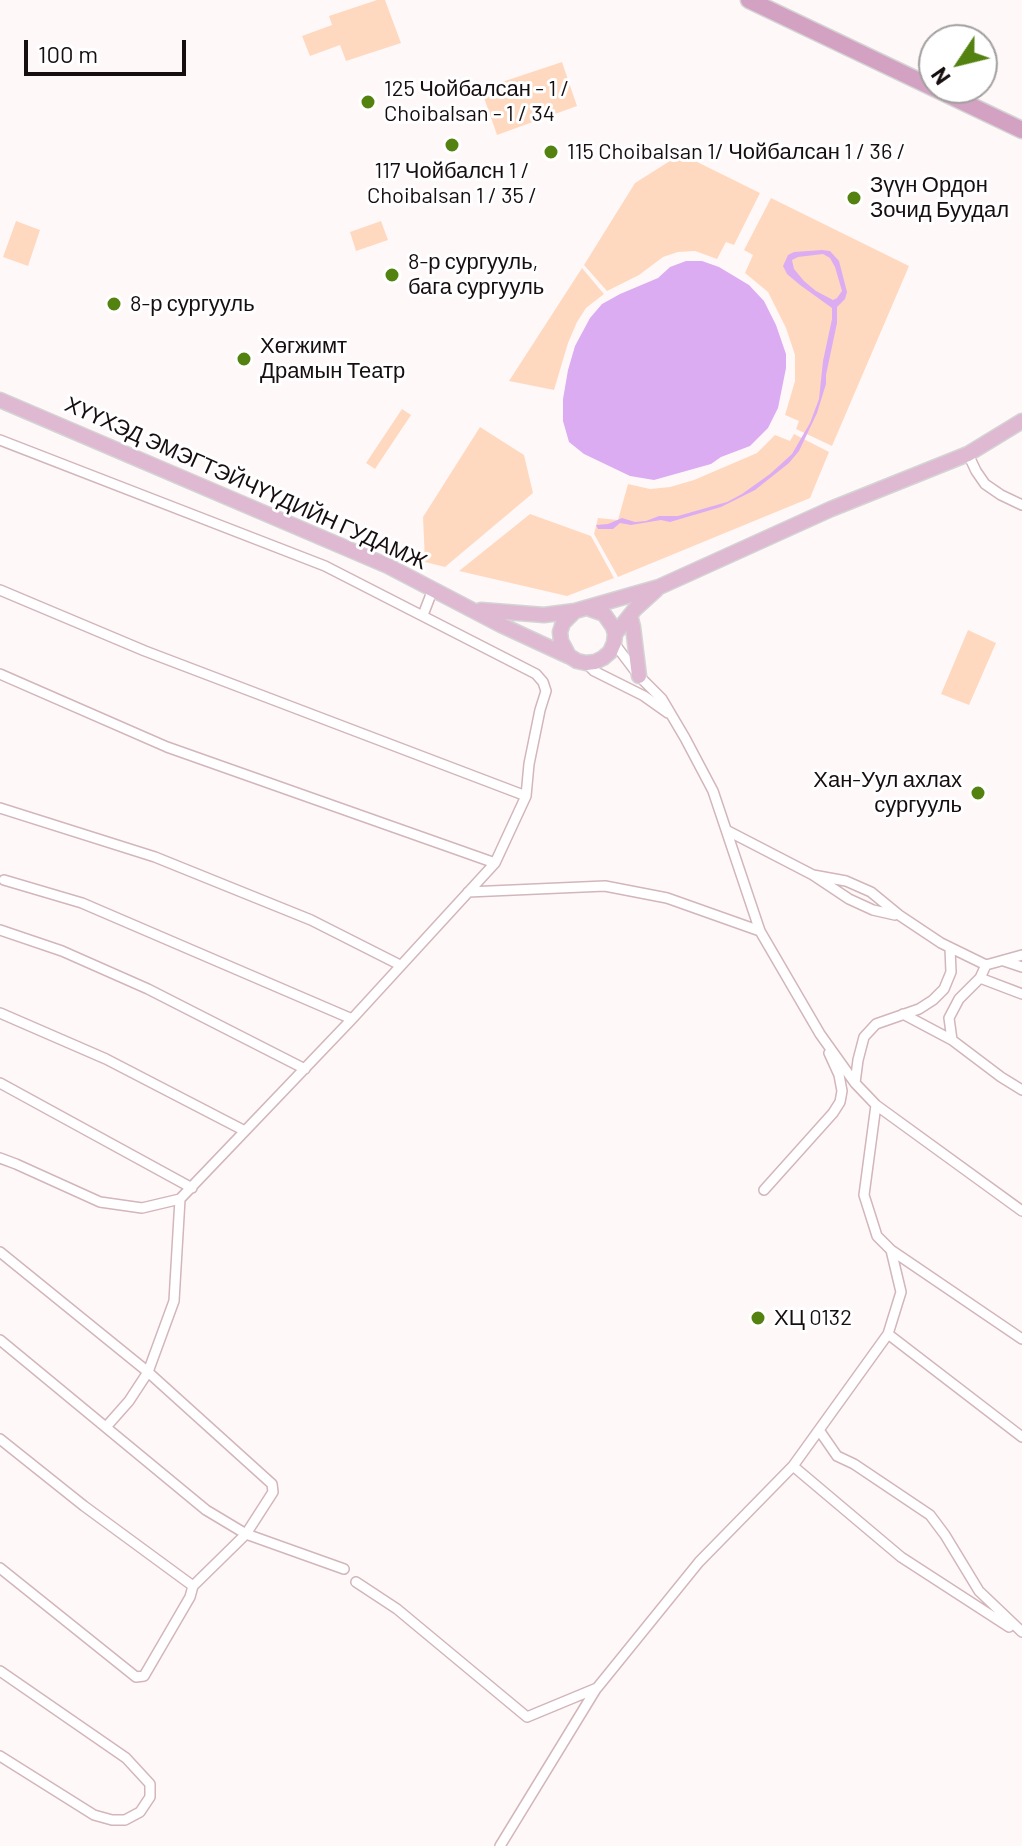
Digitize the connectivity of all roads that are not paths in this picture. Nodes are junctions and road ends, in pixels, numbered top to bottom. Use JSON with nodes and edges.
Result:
{"nodes":[{"id":1,"x":749,"y":0,"type":"edge"},
{"id":2,"x":1022,"y":130,"type":"edge"},
{"id":3,"x":0,"y":400,"type":"edge"},
{"id":4,"x":1022,"y":421,"type":"edge"},
{"id":5,"x":0,"y":440,"type":"edge"},
{"id":6,"x":968,"y":454,"type":"junction"},
{"id":7,"x":1022,"y":505,"type":"edge"},
{"id":8,"x":659,"y":587,"type":"junction"},
{"id":9,"x":433,"y":589,"type":"junction"},
{"id":10,"x":0,"y":590,"type":"edge"},
{"id":11,"x":473,"y":609,"type":"junction"},
{"id":12,"x":583,"y":610,"type":"junction"},
{"id":13,"x":423,"y":615,"type":"junction"},
{"id":14,"x":630,"y":615,"type":"junction"},
{"id":15,"x":614,"y":639,"type":"junction"},
{"id":16,"x":569,"y":656,"type":"junction"},
{"id":17,"x":586,"y":663,"type":"junction"},
{"id":18,"x":0,"y":674,"type":"edge"},
{"id":19,"x":639,"y":676,"type":"junction"},
{"id":20,"x":676,"y":721,"type":"junction"},
{"id":21,"x":526,"y":796,"type":"junction"},
{"id":22,"x":0,"y":808,"type":"edge"},
{"id":23,"x":728,"y":831,"type":"junction"},
{"id":24,"x":495,"y":863,"type":"junction"},
{"id":25,"x":813,"y":875,"type":"junction"},
{"id":26,"x":4,"y":880,"type":"dead end"},
{"id":27,"x":468,"y":892,"type":"junction"},
{"id":28,"x":899,"y":915,"type":"junction"},
{"id":29,"x":0,"y":930,"type":"edge"},
{"id":30,"x":760,"y":931,"type":"junction"},
{"id":31,"x":950,"y":948,"type":"junction"},
{"id":32,"x":1022,"y":955,"type":"edge"},
{"id":33,"x":1004,"y":961,"type":"junction"},
{"id":34,"x":400,"y":965,"type":"junction"},
{"id":35,"x":986,"y":965,"type":"junction"},
{"id":36,"x":1022,"y":967,"type":"edge"},
{"id":37,"x":980,"y":978,"type":"junction"},
{"id":38,"x":944,"y":989,"type":"junction"},
{"id":39,"x":1022,"y":994,"type":"edge"},
{"id":40,"x":959,"y":999,"type":"junction"},
{"id":41,"x":0,"y":1013,"type":"edge"},
{"id":42,"x":903,"y":1014,"type":"junction"},
{"id":43,"x":352,"y":1019,"type":"junction"},
{"id":44,"x":820,"y":1034,"type":"junction"},
{"id":45,"x":952,"y":1040,"type":"junction"},
{"id":46,"x":305,"y":1069,"type":"junction"},
{"id":47,"x":0,"y":1083,"type":"edge"},
{"id":48,"x":855,"y":1083,"type":"junction"},
{"id":49,"x":1022,"y":1090,"type":"edge"},
{"id":50,"x":876,"y":1105,"type":"junction"},
{"id":51,"x":245,"y":1131,"type":"junction"},
{"id":52,"x":0,"y":1158,"type":"edge"},
{"id":53,"x":192,"y":1188,"type":"junction"},
{"id":54,"x":764,"y":1190,"type":"dead end"},
{"id":55,"x":180,"y":1199,"type":"junction"},
{"id":56,"x":1022,"y":1211,"type":"edge"},
{"id":57,"x":891,"y":1250,"type":"junction"},
{"id":58,"x":0,"y":1252,"type":"edge"},
{"id":59,"x":888,"y":1334,"type":"junction"},
{"id":60,"x":1022,"y":1339,"type":"edge"},
{"id":61,"x":0,"y":1340,"type":"edge"},
{"id":62,"x":148,"y":1372,"type":"junction"},
{"id":63,"x":106,"y":1427,"type":"junction"},
{"id":64,"x":819,"y":1430,"type":"junction"},
{"id":65,"x":1022,"y":1437,"type":"edge"},
{"id":66,"x":0,"y":1439,"type":"edge"},
{"id":67,"x":793,"y":1466,"type":"junction"},
{"id":68,"x":246,"y":1534,"type":"junction"},
{"id":69,"x":0,"y":1568,"type":"edge"},
{"id":70,"x":344,"y":1569,"type":"dead end"},
{"id":71,"x":356,"y":1582,"type":"dead end"},
{"id":72,"x":193,"y":1586,"type":"junction"},
{"id":73,"x":1022,"y":1633,"type":"edge"},
{"id":74,"x":0,"y":1671,"type":"edge"},
{"id":75,"x":597,"y":1688,"type":"junction"},
{"id":76,"x":0,"y":1756,"type":"edge"},
{"id":77,"x":500,"y":1846,"type":"edge"}],
"edges":[{"from":1,"to":2,"type":"highway"},
{"from":3,"to":9,"type":"main road","name":"ХҮҮХЭД ЭМЭГТЭЙЧҮҮДИЙН ГУДАМЖ"},
{"from":4,"to":6,"type":"main road","name":"ХҮҮХЭД ЭМЭГТЭЙЧҮҮДИЙН ГУДАМЖ"},
{"from":5,"to":13,"type":"street"},
{"from":6,"to":7,"type":"street"},
{"from":6,"to":8,"type":"main road","name":"ХҮҮХЭД ЭМЭГТЭЙЧҮҮДИЙН ГУДАМЖ"},
{"from":8,"to":12,"type":"main road","name":"ХҮҮХЭД ЭМЭГТЭЙЧҮҮДИЙН ГУДАМЖ"},
{"from":8,"to":14,"type":"main road","name":"ХҮҮХЭД ЭМЭГТЭЙЧҮҮДИЙН ГУДАМЖ"},
{"from":9,"to":11,"type":"main road","name":"ХҮҮХЭД ЭМЭГТЭЙЧҮҮДИЙН ГУДАМЖ"},
{"from":9,"to":13,"type":"street"},
{"from":10,"to":21,"type":"street"},
{"from":11,"to":12,"type":"main road","name":"ХҮҮХЭД ЭМЭГТЭЙЧҮҮДИЙН ГУДАМЖ"},
{"from":11,"to":16,"type":"main road","name":"ХҮҮХЭД ЭМЭГТЭЙЧҮҮДИЙН ГУДАМЖ"},
{"from":12,"to":15,"type":"main road"},
{"from":12,"to":16,"type":"main road"},
{"from":13,"to":21,"type":"street"},
{"from":14,"to":15,"type":"main road","name":"ХҮҮХЭД ЭМЭГТЭЙЧҮҮДИЙН ГУДАМЖ"},
{"from":14,"to":19,"type":"main road"},
{"from":15,"to":17,"type":"main road","name":"ХҮҮХЭД ЭМЭГТЭЙЧҮҮДИЙН ГУДАМЖ"},
{"from":15,"to":19,"type":"street"},
{"from":16,"to":17,"type":"main road","name":"ХҮҮХЭД ЭМЭГТЭЙЧҮҮДИЙН ГУДАМЖ"},
{"from":17,"to":20,"type":"street"},
{"from":18,"to":24,"type":"street"},
{"from":19,"to":20,"type":"street"},
{"from":20,"to":23,"type":"street"},
{"from":21,"to":24,"type":"street"},
{"from":22,"to":34,"type":"street"},
{"from":23,"to":25,"type":"street"},
{"from":23,"to":30,"type":"street"},
{"from":24,"to":27,"type":"street"},
{"from":25,"to":28,"type":"street"},
{"from":25,"to":28,"type":"street"},
{"from":26,"to":43,"type":"street"},
{"from":27,"to":30,"type":"street"},
{"from":27,"to":34,"type":"street"},
{"from":28,"to":31,"type":"street"},
{"from":29,"to":46,"type":"street"},
{"from":30,"to":44,"type":"street"},
{"from":31,"to":35,"type":"street"},
{"from":31,"to":38,"type":"street"},
{"from":32,"to":33,"type":"street"},
{"from":33,"to":35,"type":"street"},
{"from":33,"to":36,"type":"street"},
{"from":34,"to":43,"type":"street"},
{"from":35,"to":37,"type":"street"},
{"from":37,"to":39,"type":"street"},
{"from":37,"to":40,"type":"street"},
{"from":38,"to":40,"type":"street"},
{"from":38,"to":42,"type":"street"},
{"from":40,"to":45,"type":"street"},
{"from":41,"to":51,"type":"street"},
{"from":42,"to":45,"type":"street"},
{"from":42,"to":48,"type":"street"},
{"from":43,"to":46,"type":"street"},
{"from":44,"to":48,"type":"street"},
{"from":44,"to":54,"type":"street"},
{"from":45,"to":49,"type":"street"},
{"from":46,"to":51,"type":"street"},
{"from":47,"to":53,"type":"street"},
{"from":48,"to":50,"type":"street"},
{"from":50,"to":56,"type":"street"},
{"from":50,"to":57,"type":"street"},
{"from":51,"to":53,"type":"street"},
{"from":52,"to":55,"type":"street"},
{"from":53,"to":55,"type":"street"},
{"from":55,"to":62,"type":"street"},
{"from":57,"to":59,"type":"street"},
{"from":57,"to":60,"type":"street"},
{"from":58,"to":62,"type":"street"},
{"from":59,"to":64,"type":"street"},
{"from":59,"to":65,"type":"street"},
{"from":61,"to":63,"type":"street"},
{"from":62,"to":63,"type":"street"},
{"from":62,"to":68,"type":"street"},
{"from":63,"to":68,"type":"street"},
{"from":64,"to":67,"type":"street"},
{"from":64,"to":73,"type":"street"},
{"from":66,"to":72,"type":"street"},
{"from":67,"to":73,"type":"street"},
{"from":67,"to":75,"type":"street"},
{"from":68,"to":70,"type":"street"},
{"from":68,"to":72,"type":"street"},
{"from":69,"to":72,"type":"street"},
{"from":71,"to":75,"type":"street"},
{"from":74,"to":76,"type":"street"},
{"from":75,"to":77,"type":"street"}]}
